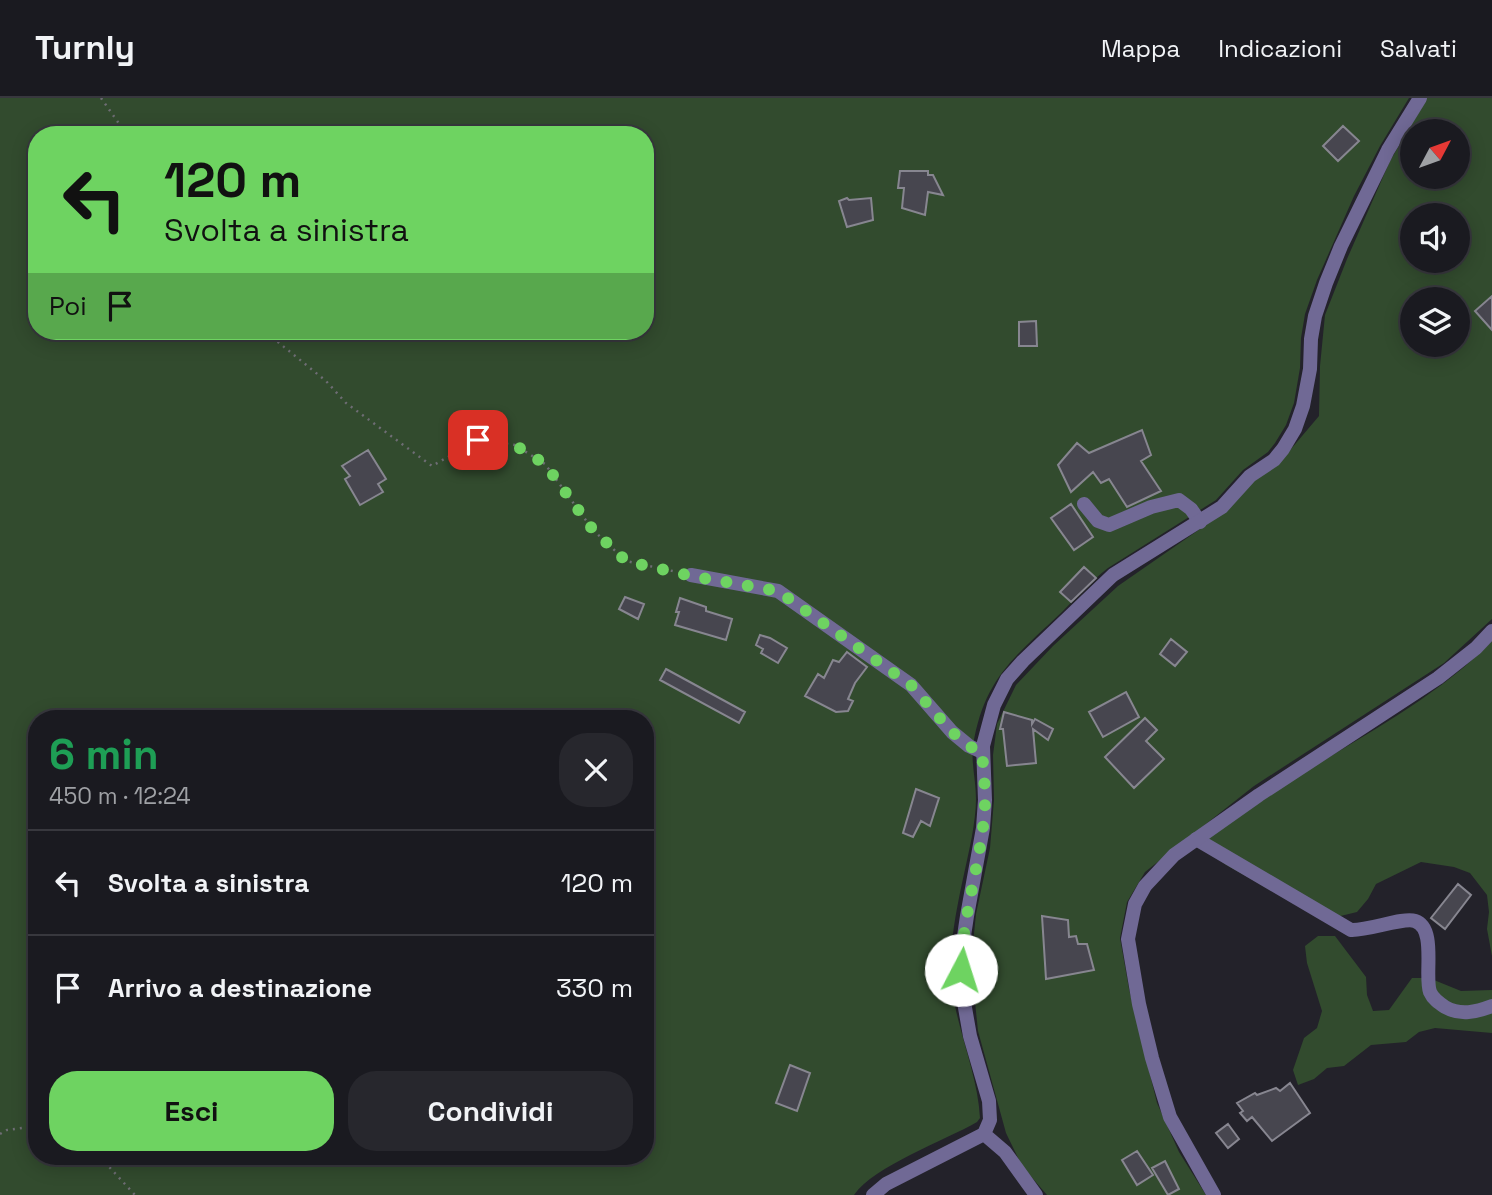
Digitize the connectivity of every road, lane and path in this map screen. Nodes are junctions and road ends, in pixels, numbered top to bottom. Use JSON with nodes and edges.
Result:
{"nodes":[{"id":1,"x":101,"y":98,"type":"edge"},
{"id":2,"x":1420,"y":98,"type":"edge"},
{"id":3,"x":121,"y":126,"type":"edge"},
{"id":4,"x":276,"y":340,"type":"edge"},
{"id":5,"x":1084,"y":504,"type":"dead end"},
{"id":6,"x":1200,"y":522,"type":"junction"},
{"id":7,"x":691,"y":576,"type":"joint"},
{"id":8,"x":1492,"y":631,"type":"edge"},
{"id":9,"x":982,"y":752,"type":"junction"},
{"id":10,"x":1196,"y":839,"type":"junction"},
{"id":11,"x":1492,"y":1006,"type":"edge"},
{"id":12,"x":28,"y":1127,"type":"edge"},
{"id":13,"x":0,"y":1134,"type":"edge"},
{"id":14,"x":984,"y":1134,"type":"junction"},
{"id":15,"x":107,"y":1165,"type":"edge"},
{"id":16,"x":135,"y":1195,"type":"edge"},
{"id":17,"x":873,"y":1195,"type":"edge"},
{"id":18,"x":1036,"y":1195,"type":"edge"},
{"id":19,"x":1214,"y":1195,"type":"edge"}],
"edges":[{"from":1,"to":3,"type":"path"},
{"from":2,"to":6,"type":"street"},
{"from":4,"to":7,"type":"path"},
{"from":5,"to":6,"type":"street"},
{"from":6,"to":9,"type":"street"},
{"from":7,"to":9,"type":"street"},
{"from":8,"to":10,"type":"street"},
{"from":9,"to":14,"type":"street"},
{"from":10,"to":11,"type":"street"},
{"from":10,"to":19,"type":"street"},
{"from":12,"to":13,"type":"path"},
{"from":14,"to":17,"type":"street"},
{"from":14,"to":18,"type":"street"},
{"from":15,"to":16,"type":"path"}]}
